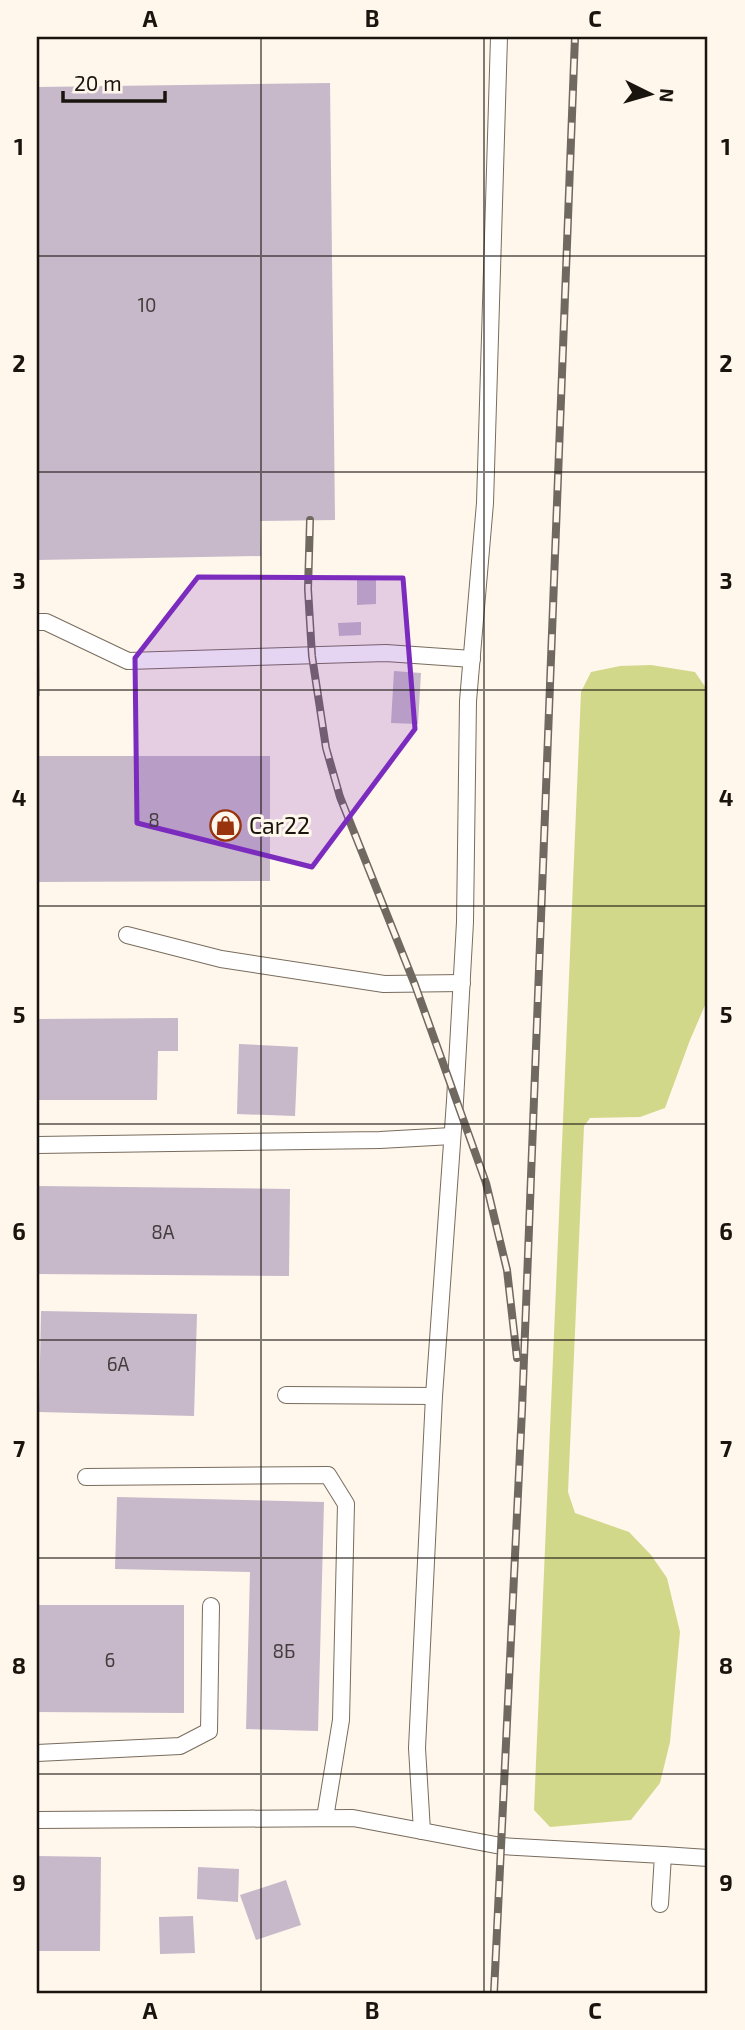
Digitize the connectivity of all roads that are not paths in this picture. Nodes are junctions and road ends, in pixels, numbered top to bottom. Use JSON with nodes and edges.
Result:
{"nodes":[{"id":1,"x":499,"y":37,"type":"edge"},
{"id":2,"x":37,"y":622,"type":"edge"},
{"id":3,"x":472,"y":659,"type":"junction"},
{"id":4,"x":127,"y":935,"type":"dead end"},
{"id":5,"x":461,"y":983,"type":"junction"},
{"id":6,"x":452,"y":1136,"type":"junction"},
{"id":7,"x":37,"y":1145,"type":"edge"},
{"id":8,"x":286,"y":1395,"type":"dead end"},
{"id":9,"x":434,"y":1396,"type":"junction"},
{"id":10,"x":86,"y":1477,"type":"dead end"},
{"id":11,"x":211,"y":1606,"type":"dead end"},
{"id":12,"x":37,"y":1753,"type":"edge"},
{"id":13,"x":325,"y":1818,"type":"junction"},
{"id":14,"x":37,"y":1820,"type":"edge"},
{"id":15,"x":422,"y":1831,"type":"junction"},
{"id":16,"x":663,"y":1855,"type":"junction"},
{"id":17,"x":708,"y":1858,"type":"edge"},
{"id":18,"x":660,"y":1904,"type":"dead end"}],
"edges":[{"from":1,"to":3,"type":"lane"},
{"from":2,"to":3,"type":"lane"},
{"from":3,"to":5,"type":"lane"},
{"from":4,"to":5,"type":"lane"},
{"from":5,"to":6,"type":"lane"},
{"from":6,"to":7,"type":"lane"},
{"from":6,"to":9,"type":"lane"},
{"from":8,"to":9,"type":"lane"},
{"from":9,"to":15,"type":"lane"},
{"from":10,"to":13,"type":"lane"},
{"from":11,"to":12,"type":"lane"},
{"from":13,"to":14,"type":"lane"},
{"from":13,"to":15,"type":"lane"},
{"from":15,"to":16,"type":"lane"},
{"from":16,"to":17,"type":"lane"},
{"from":16,"to":18,"type":"lane"}]}
